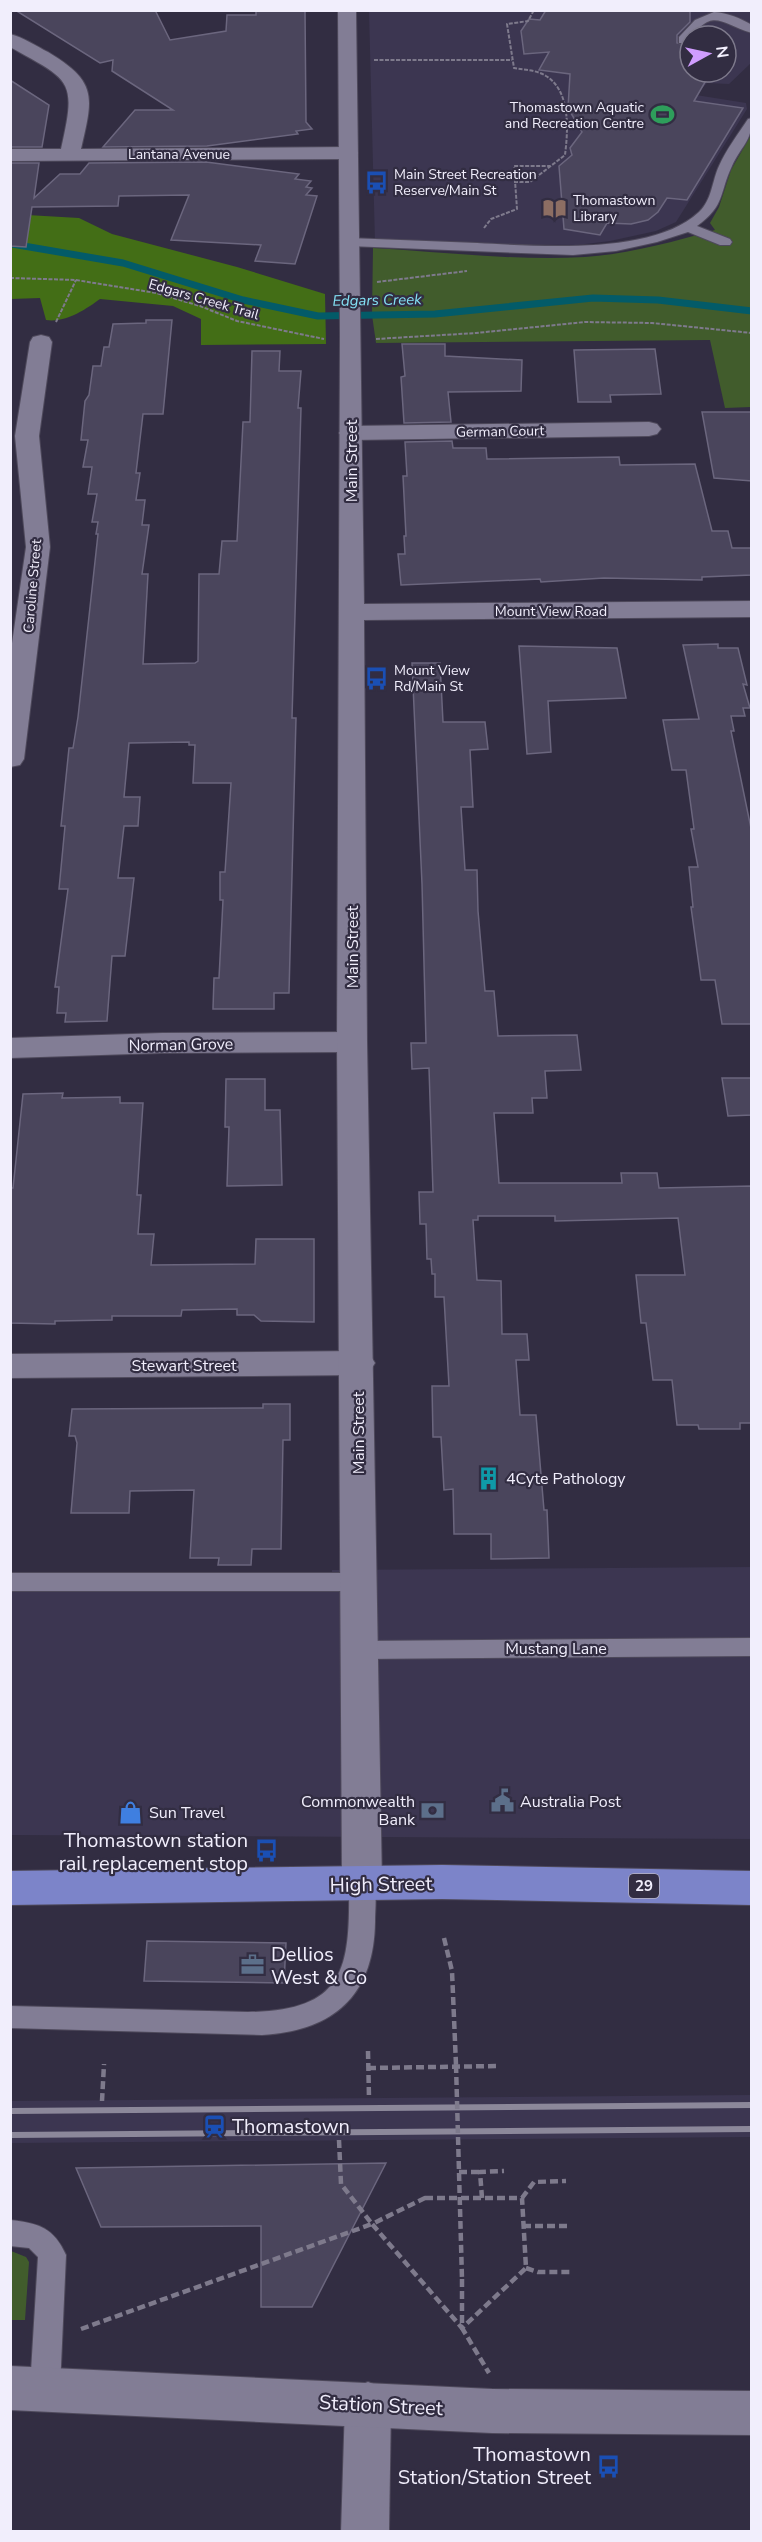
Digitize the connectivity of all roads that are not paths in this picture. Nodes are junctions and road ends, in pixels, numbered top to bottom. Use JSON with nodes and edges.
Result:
{"nodes":[{"id":1,"x":347,"y":10,"type":"edge"},
{"id":2,"x":744,"y":10,"type":"edge"},
{"id":3,"x":728,"y":18,"type":"junction"},
{"id":4,"x":697,"y":24,"type":"edge"},
{"id":5,"x":752,"y":30,"type":"edge"},
{"id":6,"x":10,"y":39,"type":"edge"},
{"id":7,"x":752,"y":122,"type":"edge"},
{"id":8,"x":348,"y":153,"type":"junction"},
{"id":9,"x":70,"y":154,"type":"junction"},
{"id":10,"x":10,"y":155,"type":"edge"},
{"id":11,"x":688,"y":227,"type":"junction"},
{"id":12,"x":349,"y":242,"type":"junction"},
{"id":13,"x":725,"y":242,"type":"dead end"},
{"id":14,"x":41,"y":342,"type":"dead end"},
{"id":15,"x":649,"y":429,"type":"dead end"},
{"id":16,"x":351,"y":433,"type":"junction"},
{"id":17,"x":752,"y":609,"type":"edge"},
{"id":18,"x":351,"y":611,"type":"junction"},
{"id":19,"x":10,"y":759,"type":"edge"},
{"id":20,"x":352,"y":1042,"type":"junction"},
{"id":21,"x":10,"y":1048,"type":"edge"},
{"id":22,"x":358,"y":1363,"type":"junction"},
{"id":23,"x":10,"y":1366,"type":"edge"},
{"id":24,"x":10,"y":1582,"type":"edge"},
{"id":25,"x":359,"y":1582,"type":"junction"},
{"id":26,"x":752,"y":1647,"type":"edge"},
{"id":27,"x":360,"y":1650,"type":"junction"},
{"id":28,"x":362,"y":1884,"type":"junction"},
{"id":29,"x":10,"y":1888,"type":"edge"},
{"id":30,"x":752,"y":1888,"type":"edge"},
{"id":31,"x":10,"y":2016,"type":"edge"},
{"id":32,"x":10,"y":2233,"type":"edge"},
{"id":33,"x":28,"y":2388,"type":"edge"},
{"id":34,"x":368,"y":2404,"type":"junction"},
{"id":35,"x":752,"y":2413,"type":"edge"},
{"id":36,"x":365,"y":2532,"type":"edge"}],
"edges":[{"from":1,"to":8,"type":"street","name":"Main Street"},
{"from":2,"to":3,"type":"lane"},
{"from":3,"to":4,"type":"lane"},
{"from":3,"to":5,"type":"lane"},
{"from":6,"to":9,"type":"street"},
{"from":7,"to":11,"type":"lane"},
{"from":8,"to":9,"type":"street","name":"Lantana Avenue"},
{"from":8,"to":12,"type":"street","name":"Main Street"},
{"from":9,"to":10,"type":"street","name":"Lantana Avenue"},
{"from":11,"to":12,"type":"lane"},
{"from":11,"to":13,"type":"lane"},
{"from":12,"to":16,"type":"street","name":"Main Street"},
{"from":14,"to":19,"type":"street","name":"Caroline Street"},
{"from":15,"to":16,"type":"street","name":"German Court"},
{"from":16,"to":18,"type":"street","name":"Main Street"},
{"from":17,"to":18,"type":"street","name":"Mount View Road"},
{"from":18,"to":20,"type":"street","name":"Main Street"},
{"from":20,"to":21,"type":"street","name":"Norman Grove"},
{"from":20,"to":22,"type":"street","name":"Main Street"},
{"from":22,"to":23,"type":"street","name":"Stewart Street"},
{"from":22,"to":25,"type":"street","name":"Main Street"},
{"from":24,"to":25,"type":"lane"},
{"from":25,"to":27,"type":"street","name":"Main Street"},
{"from":26,"to":27,"type":"lane","name":"Mustang Lane"},
{"from":27,"to":28,"type":"street","name":"Main Street"},
{"from":28,"to":29,"type":"main road","name":"High Street","number":"29"},
{"from":28,"to":30,"type":"main road","name":"High Street","number":"29"},
{"from":28,"to":31,"type":"lane"},
{"from":32,"to":33,"type":"lane"},
{"from":33,"to":34,"type":"street","name":"Station Street"},
{"from":34,"to":35,"type":"street","name":"Station Street"},
{"from":34,"to":36,"type":"street"}]}
